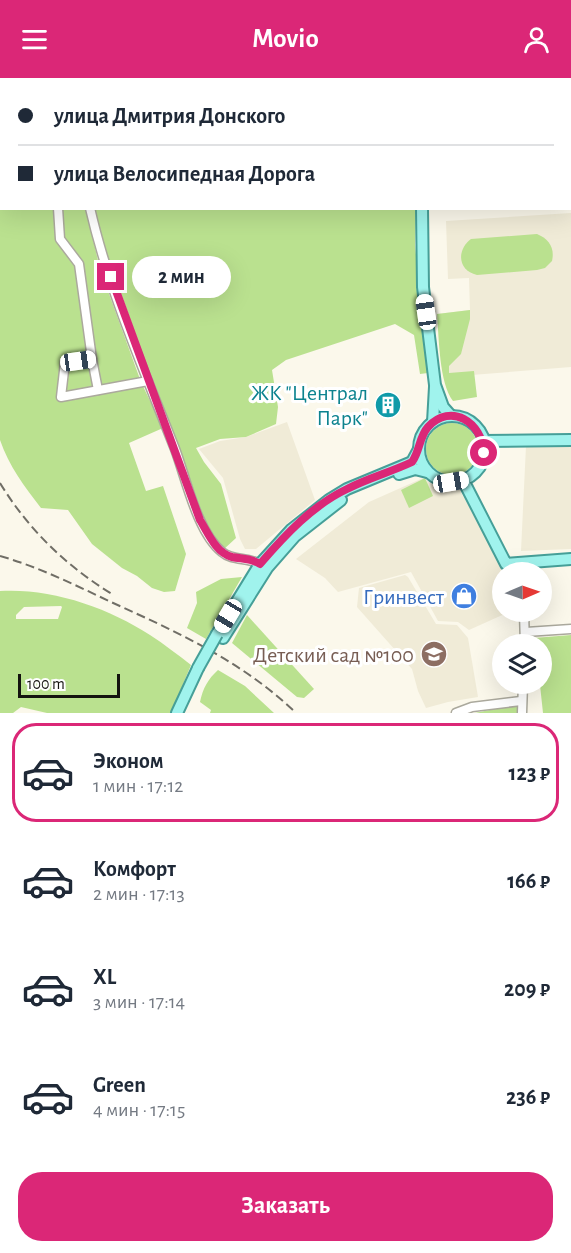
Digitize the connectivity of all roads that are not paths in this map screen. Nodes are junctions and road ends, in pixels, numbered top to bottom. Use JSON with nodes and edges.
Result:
{"nodes":[{"id":1,"x":58,"y":210,"type":"edge"},
{"id":2,"x":90,"y":210,"type":"edge"},
{"id":3,"x":422,"y":210,"type":"edge"},
{"id":4,"x":92,"y":359,"type":"junction"},
{"id":5,"x":148,"y":381,"type":"junction"},
{"id":6,"x":435,"y":386,"type":"junction"},
{"id":7,"x":98,"y":390,"type":"junction"},
{"id":8,"x":451,"y":416,"type":"junction"},
{"id":9,"x":433,"y":422,"type":"junction"},
{"id":10,"x":571,"y":440,"type":"edge"},
{"id":11,"x":483,"y":441,"type":"junction"},
{"id":12,"x":419,"y":449,"type":"junction"},
{"id":13,"x":428,"y":472,"type":"junction"},
{"id":14,"x":463,"y":480,"type":"junction"},
{"id":15,"x":571,"y":559,"type":"edge"},
{"id":16,"x":505,"y":562,"type":"edge"},
{"id":17,"x":550,"y":562,"type":"edge"},
{"id":18,"x":260,"y":564,"type":"junction"},
{"id":19,"x":525,"y":622,"type":"edge"},
{"id":20,"x":571,"y":629,"type":"edge"},
{"id":21,"x":526,"y":633,"type":"joint"},
{"id":22,"x":220,"y":636,"type":"junction"},
{"id":23,"x":201,"y":670,"type":"junction"},
{"id":24,"x":521,"y":694,"type":"edge"},
{"id":25,"x":521,"y":701,"type":"junction"},
{"id":26,"x":177,"y":713,"type":"edge"},
{"id":27,"x":184,"y":713,"type":"edge"},
{"id":28,"x":456,"y":713,"type":"edge"},
{"id":29,"x":522,"y":713,"type":"edge"}],
"edges":[{"from":1,"to":4,"type":"street"},
{"from":2,"to":5,"type":"street"},
{"from":3,"to":6,"type":"main road"},
{"from":4,"to":7,"type":"street"},
{"from":4,"to":7,"type":"street"},
{"from":5,"to":7,"type":"street"},
{"from":5,"to":18,"type":"street"},
{"from":6,"to":8,"type":"main road"},
{"from":6,"to":9,"type":"main road"},
{"from":8,"to":9,"type":"main road"},
{"from":8,"to":11,"type":"main road"},
{"from":9,"to":12,"type":"main road"},
{"from":10,"to":11,"type":"main road"},
{"from":11,"to":14,"type":"main road"},
{"from":12,"to":13,"type":"main road"},
{"from":12,"to":18,"type":"main road"},
{"from":13,"to":14,"type":"main road"},
{"from":13,"to":22,"type":"main road"},
{"from":14,"to":16,"type":"main road"},
{"from":15,"to":17,"type":"main road"},
{"from":18,"to":22,"type":"main road"},
{"from":19,"to":21,"type":"street"},
{"from":20,"to":21,"type":"street"},
{"from":22,"to":23,"type":"main road"},
{"from":23,"to":26,"type":"main road"},
{"from":23,"to":27,"type":"main road"},
{"from":24,"to":25,"type":"street"},
{"from":25,"to":28,"type":"street"},
{"from":25,"to":29,"type":"street"}]}
